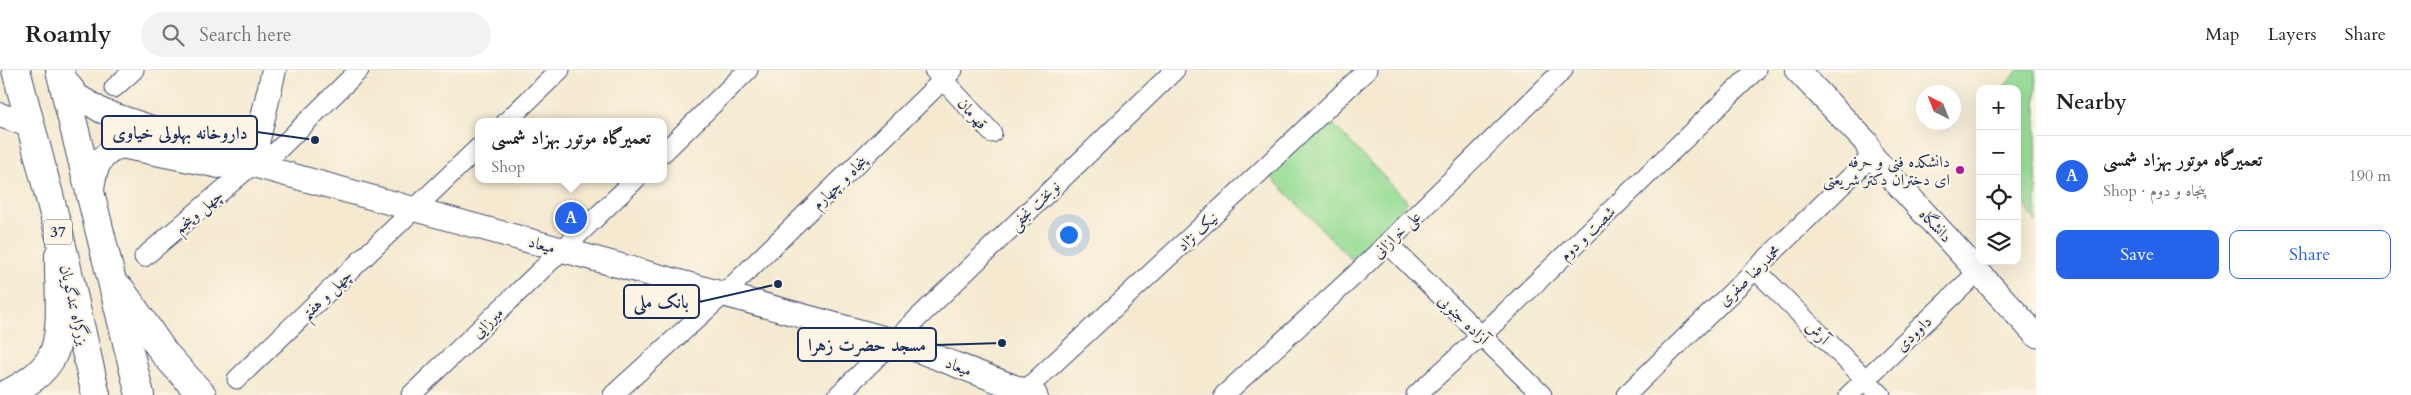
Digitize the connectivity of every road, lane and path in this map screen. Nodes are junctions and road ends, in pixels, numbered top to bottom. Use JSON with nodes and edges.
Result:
{"nodes":[{"id":1,"x":16,"y":70,"type":"edge"},
{"id":2,"x":134,"y":70,"type":"edge"},
{"id":3,"x":274,"y":70,"type":"edge"},
{"id":4,"x":359,"y":70,"type":"edge"},
{"id":5,"x":560,"y":70,"type":"edge"},
{"id":6,"x":748,"y":70,"type":"edge"},
{"id":7,"x":1175,"y":70,"type":"edge"},
{"id":8,"x":1367,"y":70,"type":"edge"},
{"id":9,"x":1564,"y":70,"type":"edge"},
{"id":10,"x":1756,"y":70,"type":"edge"},
{"id":11,"x":1798,"y":70,"type":"edge"},
{"id":12,"x":60,"y":72,"type":"edge"},
{"id":13,"x":944,"y":73,"type":"edge"},
{"id":14,"x":114,"y":88,"type":"dead end"},
{"id":15,"x":0,"y":115,"type":"edge"},
{"id":16,"x":510,"y":118,"type":"edge"},
{"id":17,"x":29,"y":125,"type":"junction"},
{"id":18,"x":992,"y":133,"type":"dead end"},
{"id":19,"x":667,"y":149,"type":"edge"},
{"id":20,"x":475,"y":151,"type":"edge"},
{"id":21,"x":1872,"y":156,"type":"junction"},
{"id":22,"x":245,"y":163,"type":"junction"},
{"id":23,"x":632,"y":183,"type":"edge"},
{"id":24,"x":91,"y":198,"type":"junction"},
{"id":25,"x":414,"y":209,"type":"junction"},
{"id":26,"x":59,"y":233,"type":"junction"},
{"id":27,"x":1387,"y":243,"type":"junction"},
{"id":28,"x":563,"y":250,"type":"junction"},
{"id":29,"x":144,"y":257,"type":"dead end"},
{"id":30,"x":1755,"y":269,"type":"junction"},
{"id":31,"x":1979,"y":271,"type":"junction"},
{"id":32,"x":110,"y":273,"type":"junction"},
{"id":33,"x":724,"y":294,"type":"junction"},
{"id":34,"x":2036,"y":335,"type":"edge"},
{"id":35,"x":1481,"y":336,"type":"junction"},
{"id":36,"x":894,"y":341,"type":"junction"},
{"id":37,"x":237,"y":379,"type":"dead end"},
{"id":38,"x":1865,"y":379,"type":"junction"},
{"id":39,"x":1027,"y":394,"type":"edge"},
{"id":40,"x":5,"y":395,"type":"edge"},
{"id":41,"x":96,"y":395,"type":"edge"},
{"id":42,"x":140,"y":395,"type":"edge"},
{"id":43,"x":202,"y":395,"type":"edge"},
{"id":44,"x":411,"y":395,"type":"edge"},
{"id":45,"x":613,"y":395,"type":"edge"},
{"id":46,"x":838,"y":395,"type":"edge"},
{"id":47,"x":1224,"y":395,"type":"edge"},
{"id":48,"x":1416,"y":395,"type":"edge"},
{"id":49,"x":1542,"y":395,"type":"edge"},
{"id":50,"x":1626,"y":395,"type":"edge"},
{"id":51,"x":1849,"y":395,"type":"edge"},
{"id":52,"x":1881,"y":395,"type":"edge"}],
"edges":[{"from":1,"to":17,"type":"main road","name":"بزرگراه تندگویان","number":"37"},
{"from":2,"to":14,"type":"street"},
{"from":3,"to":22,"type":"street"},
{"from":4,"to":22,"type":"street","name":"چهل وپنجم"},
{"from":5,"to":16,"type":"street"},
{"from":6,"to":19,"type":"street"},
{"from":7,"to":36,"type":"street","name":"نوبخت نجفی"},
{"from":8,"to":39,"type":"street","name":"نیک نژاد"},
{"from":9,"to":27,"type":"street","name":"علی خرازانی"},
{"from":10,"to":35,"type":"street","name":"شصت و دوم"},
{"from":11,"to":21,"type":"street","name":"دانشگاه"},
{"from":12,"to":22,"type":"street","name":"میعاد"},
{"from":12,"to":24,"type":"main road","number":"37"},
{"from":13,"to":18,"type":"street","name":"قهرمان"},
{"from":13,"to":33,"type":"street","name":"پنجاه و چهارم"},
{"from":15,"to":17,"type":"street"},
{"from":17,"to":26,"type":"main road","name":"بزرگراه تندگویان","number":"37"},
{"from":20,"to":25,"type":"street","name":"چهل و هفتم"},
{"from":21,"to":30,"type":"street","name":"محمدرضا صفری"},
{"from":21,"to":31,"type":"street","name":"دانشگاه"},
{"from":22,"to":24,"type":"street"},
{"from":22,"to":25,"type":"street","name":"میعاد"},
{"from":22,"to":29,"type":"street","name":"چهل وپنجم"},
{"from":23,"to":28,"type":"street","name":"میرزایی"},
{"from":24,"to":32,"type":"main road","number":"37"},
{"from":25,"to":28,"type":"street","name":"میعاد"},
{"from":25,"to":37,"type":"street","name":"چهل و هفتم"},
{"from":26,"to":40,"type":"main road"},
{"from":26,"to":41,"type":"main road","name":"بزرگراه تندگویان","number":"37"},
{"from":27,"to":35,"type":"street","name":"آزاده جنوبی"},
{"from":27,"to":47,"type":"street","name":"علی خرازانی"},
{"from":28,"to":33,"type":"street","name":"میعاد"},
{"from":28,"to":44,"type":"street","name":"میرزایی"},
{"from":30,"to":38,"type":"street","name":"آرش"},
{"from":30,"to":50,"type":"street","name":"محمدرضا صفری"},
{"from":31,"to":34,"type":"street","name":"دانشگاه"},
{"from":31,"to":38,"type":"street","name":"داوودی"},
{"from":32,"to":42,"type":"main road","number":"37"},
{"from":32,"to":43,"type":"main road"},
{"from":33,"to":36,"type":"street","name":"میعاد"},
{"from":33,"to":45,"type":"street","name":"پنجاه و چهارم"},
{"from":35,"to":48,"type":"street","name":"شصت و دوم"},
{"from":35,"to":49,"type":"street","name":"آزاده جنوبی"},
{"from":36,"to":39,"type":"street","name":"میعاد"},
{"from":36,"to":46,"type":"street","name":"نوبخت نجفی"},
{"from":38,"to":51,"type":"street","name":"داوودی"},
{"from":38,"to":52,"type":"street","name":"آرش"}]}
